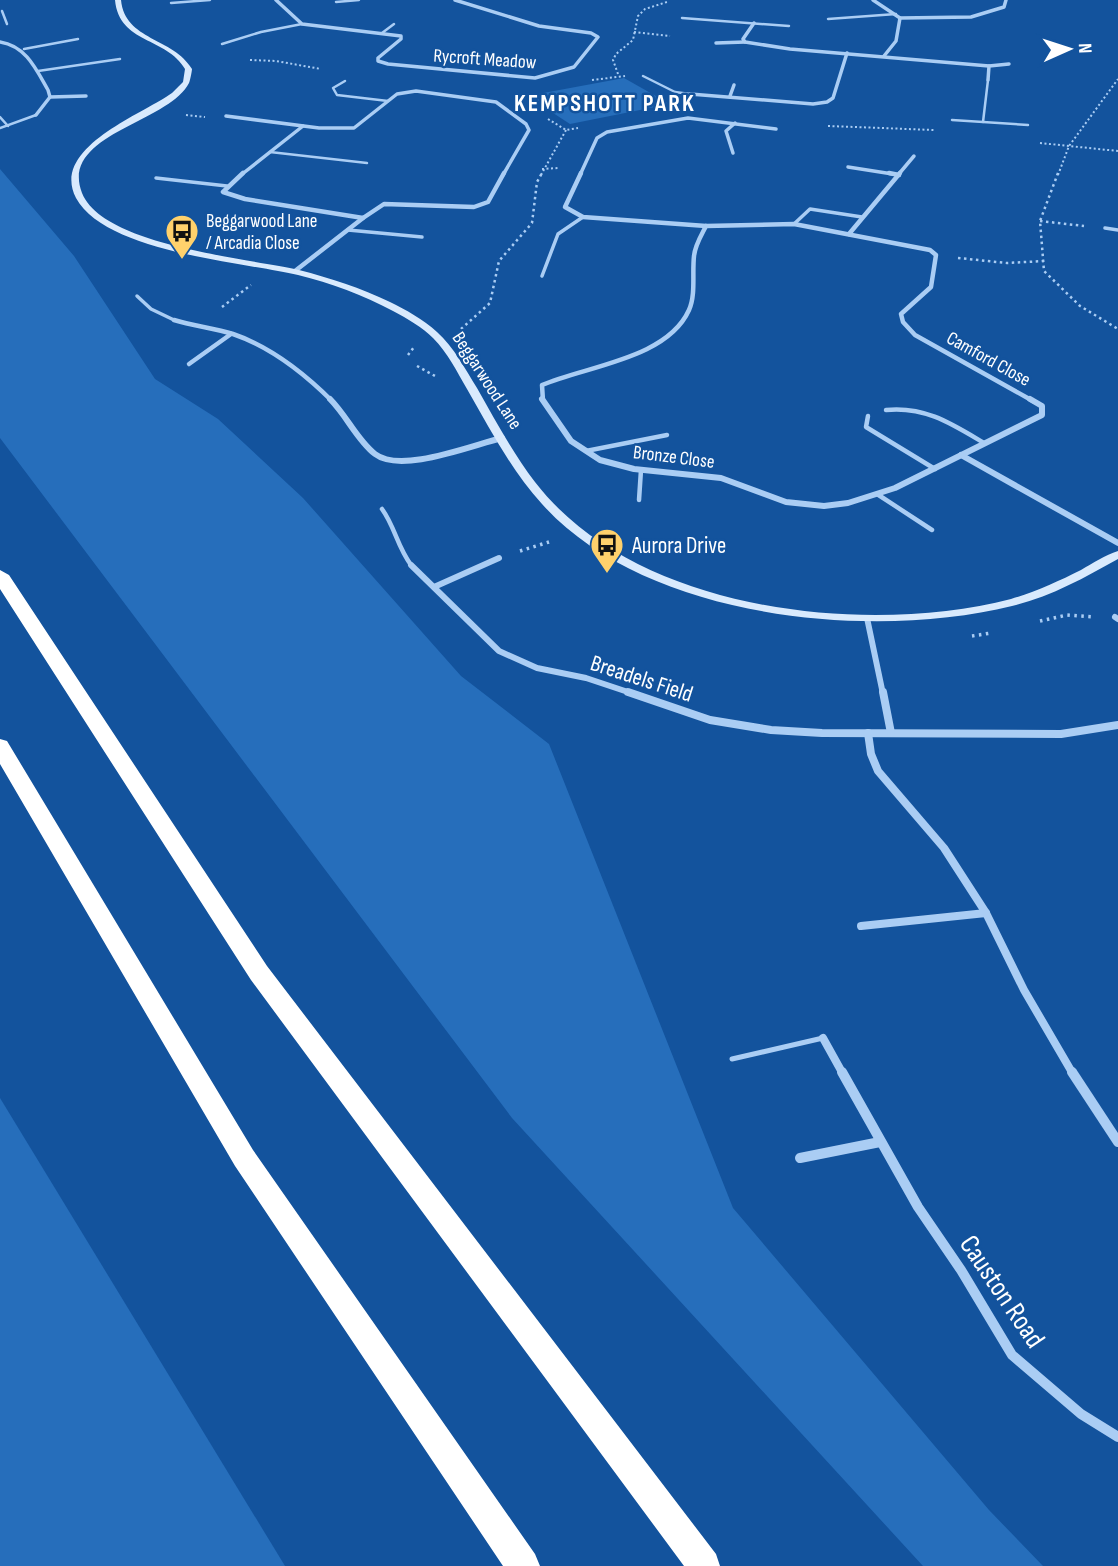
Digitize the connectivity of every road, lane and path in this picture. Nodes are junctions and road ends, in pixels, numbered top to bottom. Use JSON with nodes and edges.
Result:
{"nodes":[{"id":1,"x":118,"y":0,"type":"edge"},
{"id":2,"x":210,"y":0,"type":"edge"},
{"id":3,"x":276,"y":0,"type":"edge"},
{"id":4,"x":359,"y":0,"type":"edge"},
{"id":5,"x":456,"y":0,"type":"edge"},
{"id":6,"x":669,"y":0,"type":"edge"},
{"id":7,"x":873,"y":0,"type":"edge"},
{"id":8,"x":1006,"y":0,"type":"edge"},
{"id":9,"x":336,"y":2,"type":"dead end"},
{"id":10,"x":171,"y":3,"type":"dead end"},
{"id":11,"x":2,"y":11,"type":"dead end"},
{"id":12,"x":896,"y":14,"type":"junction"},
{"id":13,"x":0,"y":18,"type":"edge"},
{"id":14,"x":6,"y":18,"type":"junction"},
{"id":15,"x":682,"y":18,"type":"dead end"},
{"id":16,"x":900,"y":18,"type":"junction"},
{"id":17,"x":828,"y":19,"type":"dead end"},
{"id":18,"x":754,"y":23,"type":"junction"},
{"id":19,"x":7,"y":24,"type":"dead end"},
{"id":20,"x":302,"y":24,"type":"junction"},
{"id":21,"x":394,"y":24,"type":"dead end"},
{"id":22,"x":789,"y":26,"type":"dead end"},
{"id":23,"x":634,"y":32,"type":"junction"},
{"id":24,"x":382,"y":33,"type":"junction"},
{"id":25,"x":666,"y":36,"type":"dead end"},
{"id":26,"x":78,"y":39,"type":"dead end"},
{"id":27,"x":0,"y":42,"type":"edge"},
{"id":28,"x":745,"y":42,"type":"junction"},
{"id":29,"x":716,"y":43,"type":"dead end"},
{"id":30,"x":222,"y":44,"type":"dead end"},
{"id":31,"x":24,"y":49,"type":"junction"},
{"id":32,"x":847,"y":53,"type":"junction"},
{"id":33,"x":884,"y":56,"type":"junction"},
{"id":34,"x":120,"y":59,"type":"dead end"},
{"id":35,"x":1009,"y":64,"type":"dead end"},
{"id":36,"x":989,"y":66,"type":"junction"},
{"id":37,"x":38,"y":71,"type":"junction"},
{"id":38,"x":619,"y":75,"type":"dead end"},
{"id":39,"x":643,"y":76,"type":"dead end"},
{"id":40,"x":1118,"y":79,"type":"edge"},
{"id":41,"x":988,"y":80,"type":"joint"},
{"id":42,"x":345,"y":81,"type":"dead end"},
{"id":43,"x":734,"y":85,"type":"dead end"},
{"id":44,"x":690,"y":94,"type":"joint"},
{"id":45,"x":86,"y":96,"type":"dead end"},
{"id":46,"x":730,"y":96,"type":"junction"},
{"id":47,"x":50,"y":97,"type":"junction"},
{"id":48,"x":388,"y":102,"type":"junction"},
{"id":49,"x":178,"y":114,"type":"dead end"},
{"id":50,"x":36,"y":115,"type":"joint"},
{"id":51,"x":226,"y":116,"type":"joint"},
{"id":52,"x":0,"y":117,"type":"edge"},
{"id":53,"x":952,"y":120,"type":"dead end"},
{"id":54,"x":983,"y":122,"type":"junction"},
{"id":55,"x":735,"y":123,"type":"junction"},
{"id":56,"x":818,"y":125,"type":"dead end"},
{"id":57,"x":1028,"y":125,"type":"dead end"},
{"id":58,"x":8,"y":126,"type":"junction"},
{"id":59,"x":303,"y":126,"type":"junction"},
{"id":60,"x":0,"y":128,"type":"edge"},
{"id":61,"x":776,"y":129,"type":"dead end"},
{"id":62,"x":566,"y":131,"type":"dead end"},
{"id":63,"x":941,"y":131,"type":"dead end"},
{"id":64,"x":1028,"y":141,"type":"dead end"},
{"id":65,"x":1069,"y":146,"type":"junction"},
{"id":66,"x":1118,"y":151,"type":"edge"},
{"id":67,"x":270,"y":152,"type":"junction"},
{"id":68,"x":733,"y":153,"type":"dead end"},
{"id":69,"x":914,"y":156,"type":"dead end"},
{"id":70,"x":367,"y":163,"type":"dead end"},
{"id":71,"x":848,"y":167,"type":"dead end"},
{"id":72,"x":899,"y":175,"type":"junction"},
{"id":73,"x":156,"y":178,"type":"dead end"},
{"id":74,"x":227,"y":186,"type":"junction"},
{"id":75,"x":583,"y":217,"type":"junction"},
{"id":76,"x":862,"y":217,"type":"junction"},
{"id":77,"x":363,"y":218,"type":"junction"},
{"id":78,"x":1040,"y":221,"type":"junction"},
{"id":79,"x":794,"y":224,"type":"junction"},
{"id":80,"x":706,"y":226,"type":"junction"},
{"id":81,"x":1105,"y":228,"type":"joint"},
{"id":82,"x":348,"y":230,"type":"junction"},
{"id":83,"x":1118,"y":230,"type":"edge"},
{"id":84,"x":849,"y":234,"type":"junction"},
{"id":85,"x":422,"y":237,"type":"dead end"},
{"id":86,"x":936,"y":255,"type":"junction"},
{"id":87,"x":1044,"y":261,"type":"junction"},
{"id":88,"x":295,"y":271,"type":"junction"},
{"id":89,"x":542,"y":276,"type":"dead end"},
{"id":90,"x":258,"y":280,"type":"dead end"},
{"id":91,"x":137,"y":296,"type":"dead end"},
{"id":92,"x":174,"y":320,"type":"joint"},
{"id":93,"x":196,"y":327,"type":"junction"},
{"id":94,"x":1118,"y":329,"type":"edge"},
{"id":95,"x":453,"y":332,"type":"dead end"},
{"id":96,"x":231,"y":334,"type":"junction"},
{"id":97,"x":189,"y":364,"type":"dead end"},
{"id":98,"x":886,"y":410,"type":"dead end"},
{"id":99,"x":869,"y":416,"type":"dead end"},
{"id":100,"x":667,"y":435,"type":"dead end"},
{"id":101,"x":502,"y":438,"type":"junction"},
{"id":102,"x":984,"y":443,"type":"junction"},
{"id":103,"x":583,"y":452,"type":"junction"},
{"id":104,"x":961,"y":455,"type":"junction"},
{"id":105,"x":935,"y":469,"type":"junction"},
{"id":106,"x":641,"y":470,"type":"junction"},
{"id":107,"x":877,"y":494,"type":"junction"},
{"id":108,"x":639,"y":500,"type":"dead end"},
{"id":109,"x":382,"y":509,"type":"dead end"},
{"id":110,"x":932,"y":530,"type":"dead end"},
{"id":111,"x":549,"y":542,"type":"dead end"},
{"id":112,"x":1118,"y":543,"type":"edge"},
{"id":113,"x":1118,"y":554,"type":"edge"},
{"id":114,"x":499,"y":558,"type":"joint"},
{"id":115,"x":411,"y":565,"type":"joint"},
{"id":116,"x":0,"y":575,"type":"edge"},
{"id":117,"x":433,"y":587,"type":"junction"},
{"id":118,"x":867,"y":618,"type":"junction"},
{"id":119,"x":1117,"y":618,"type":"edge"},
{"id":120,"x":1032,"y":623,"type":"dead end"},
{"id":121,"x":992,"y":633,"type":"dead end"},
{"id":122,"x":979,"y":636,"type":"dead end"},
{"id":123,"x":1118,"y":725,"type":"edge"},
{"id":124,"x":868,"y":733,"type":"junction"},
{"id":125,"x":891,"y":733,"type":"junction"},
{"id":126,"x":0,"y":746,"type":"edge"},
{"id":127,"x":986,"y":913,"type":"junction"},
{"id":128,"x":861,"y":926,"type":"dead end"},
{"id":129,"x":823,"y":1038,"type":"joint"},
{"id":130,"x":732,"y":1059,"type":"dead end"},
{"id":131,"x":1118,"y":1142,"type":"edge"},
{"id":132,"x":880,"y":1143,"type":"junction"},
{"id":133,"x":800,"y":1158,"type":"dead end"},
{"id":134,"x":1118,"y":1437,"type":"edge"},
{"id":135,"x":523,"y":1566,"type":"edge"},
{"id":136,"x":704,"y":1566,"type":"edge"}],
"edges":[{"from":1,"to":88,"type":"street","name":"Beggarwood Lane"},
{"from":2,"to":10,"type":"lane"},
{"from":3,"to":20,"type":"street"},
{"from":4,"to":9,"type":"lane"},
{"from":5,"to":24,"type":"street","name":"Rycroft Meadow"},
{"from":6,"to":23,"type":"path"},
{"from":7,"to":12,"type":"street"},
{"from":8,"to":16,"type":"street"},
{"from":11,"to":14,"type":"lane"},
{"from":12,"to":16,"type":"street"},
{"from":12,"to":17,"type":"lane"},
{"from":13,"to":14,"type":"lane"},
{"from":14,"to":19,"type":"lane"},
{"from":15,"to":18,"type":"lane"},
{"from":16,"to":33,"type":"street"},
{"from":18,"to":22,"type":"lane"},
{"from":18,"to":28,"type":"street"},
{"from":20,"to":24,"type":"street"},
{"from":20,"to":30,"type":"lane"},
{"from":21,"to":24,"type":"lane"},
{"from":23,"to":25,"type":"path"},
{"from":23,"to":38,"type":"path"},
{"from":26,"to":31,"type":"lane"},
{"from":27,"to":31,"type":"street"},
{"from":28,"to":29,"type":"street"},
{"from":28,"to":32,"type":"street"},
{"from":31,"to":37,"type":"street"},
{"from":32,"to":33,"type":"street"},
{"from":32,"to":46,"type":"street"},
{"from":33,"to":36,"type":"street"},
{"from":34,"to":37,"type":"lane"},
{"from":35,"to":36,"type":"street"},
{"from":36,"to":41,"type":"street"},
{"from":37,"to":47,"type":"street"},
{"from":39,"to":44,"type":"lane"},
{"from":40,"to":65,"type":"path"},
{"from":41,"to":54,"type":"lane"},
{"from":42,"to":48,"type":"lane"},
{"from":43,"to":46,"type":"street"},
{"from":44,"to":46,"type":"street"},
{"from":45,"to":47,"type":"street"},
{"from":47,"to":50,"type":"street"},
{"from":48,"to":59,"type":"street"},
{"from":48,"to":77,"type":"street"},
{"from":49,"to":51,"type":"path"},
{"from":50,"to":58,"type":"lane"},
{"from":51,"to":59,"type":"street"},
{"from":52,"to":58,"type":"lane"},
{"from":53,"to":54,"type":"lane"},
{"from":54,"to":57,"type":"lane"},
{"from":55,"to":61,"type":"street"},
{"from":55,"to":68,"type":"street"},
{"from":55,"to":75,"type":"street"},
{"from":56,"to":63,"type":"path"},
{"from":58,"to":60,"type":"lane"},
{"from":59,"to":67,"type":"street"},
{"from":62,"to":95,"type":"path"},
{"from":64,"to":65,"type":"path"},
{"from":65,"to":66,"type":"path"},
{"from":65,"to":78,"type":"path"},
{"from":67,"to":70,"type":"lane"},
{"from":67,"to":74,"type":"street"},
{"from":69,"to":72,"type":"street"},
{"from":71,"to":72,"type":"street"},
{"from":72,"to":76,"type":"street"},
{"from":73,"to":74,"type":"lane"},
{"from":74,"to":77,"type":"street"},
{"from":75,"to":80,"type":"street"},
{"from":75,"to":89,"type":"lane"},
{"from":76,"to":79,"type":"lane"},
{"from":76,"to":84,"type":"street"},
{"from":77,"to":82,"type":"street"},
{"from":78,"to":81,"type":"path"},
{"from":78,"to":87,"type":"path"},
{"from":79,"to":80,"type":"street"},
{"from":79,"to":84,"type":"street"},
{"from":80,"to":103,"type":"street","name":"Bronze Close"},
{"from":81,"to":83,"type":"lane"},
{"from":82,"to":85,"type":"lane"},
{"from":82,"to":88,"type":"street"},
{"from":84,"to":86,"type":"street"},
{"from":86,"to":87,"type":"path"},
{"from":86,"to":102,"type":"street","name":"Camford Close"},
{"from":87,"to":94,"type":"path"},
{"from":88,"to":101,"type":"street","name":"Beggarwood Lane"},
{"from":90,"to":93,"type":"path"},
{"from":91,"to":92,"type":"lane"},
{"from":92,"to":93,"type":"street"},
{"from":93,"to":96,"type":"street"},
{"from":96,"to":97,"type":"street"},
{"from":96,"to":101,"type":"street"},
{"from":98,"to":102,"type":"lane"},
{"from":99,"to":105,"type":"lane"},
{"from":100,"to":103,"type":"lane"},
{"from":101,"to":118,"type":"street","name":"Beggarwood Lane"},
{"from":102,"to":104,"type":"street","name":"Camford Close"},
{"from":103,"to":106,"type":"street","name":"Bronze Close"},
{"from":104,"to":105,"type":"street","name":"Bronze Close"},
{"from":104,"to":112,"type":"street"},
{"from":105,"to":107,"type":"street","name":"Bronze Close"},
{"from":106,"to":107,"type":"street","name":"Bronze Close"},
{"from":106,"to":108,"type":"lane"},
{"from":107,"to":110,"type":"lane"},
{"from":109,"to":115,"type":"lane"},
{"from":111,"to":114,"type":"path"},
{"from":113,"to":118,"type":"street","name":"Beggarwood Lane"},
{"from":114,"to":117,"type":"street"},
{"from":115,"to":117,"type":"street","name":"Breadels Field"},
{"from":116,"to":136,"type":"highway"},
{"from":117,"to":124,"type":"street","name":"Breadels Field"},
{"from":118,"to":125,"type":"street"},
{"from":119,"to":120,"type":"path"},
{"from":121,"to":122,"type":"path"},
{"from":123,"to":125,"type":"street","name":"Breadels Field"},
{"from":124,"to":125,"type":"street","name":"Breadels Field"},
{"from":124,"to":127,"type":"street"},
{"from":126,"to":135,"type":"highway"},
{"from":127,"to":128,"type":"street"},
{"from":127,"to":131,"type":"street"},
{"from":129,"to":130,"type":"lane"},
{"from":129,"to":132,"type":"street","name":"Causton Road"},
{"from":132,"to":133,"type":"street"},
{"from":132,"to":134,"type":"street","name":"Causton Road"}]}
